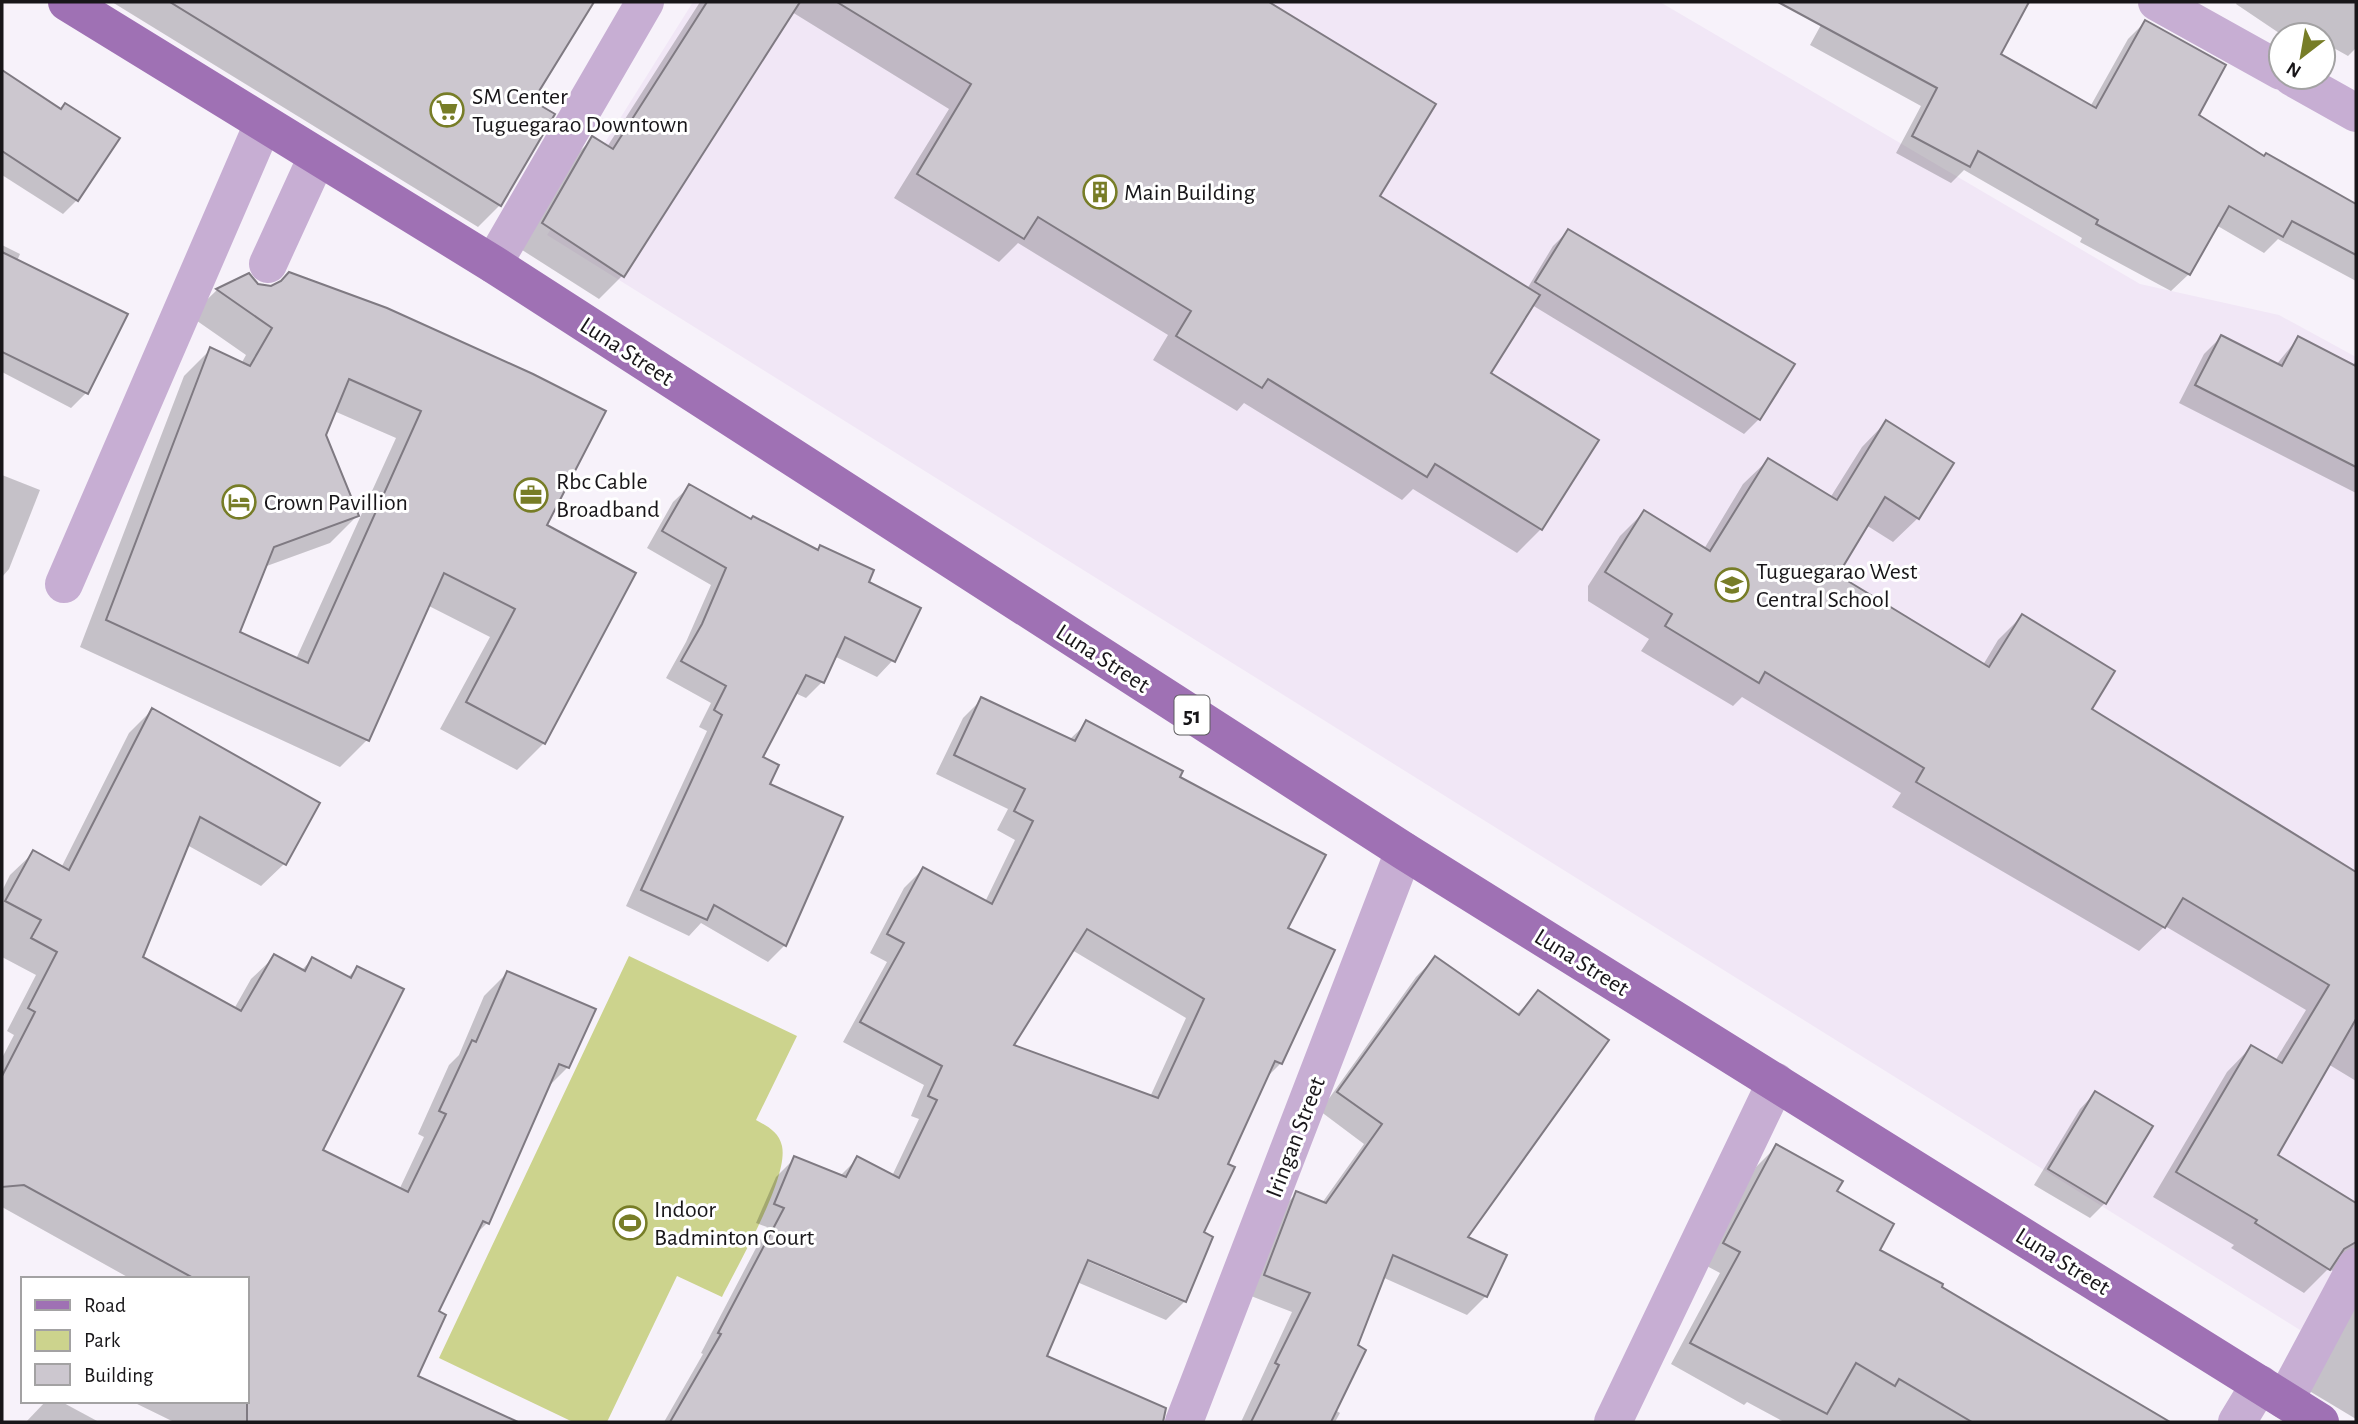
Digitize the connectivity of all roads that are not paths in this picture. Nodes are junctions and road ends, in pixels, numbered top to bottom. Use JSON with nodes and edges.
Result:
{"nodes":[{"id":1,"x":67,"y":2,"type":"edge"},
{"id":2,"x":645,"y":2,"type":"edge"},
{"id":3,"x":2157,"y":2,"type":"edge"},
{"id":4,"x":2267,"y":63,"type":"edge"},
{"id":5,"x":2317,"y":91,"type":"edge"},
{"id":6,"x":2356,"y":113,"type":"edge"},
{"id":7,"x":263,"y":124,"type":"junction"},
{"id":8,"x":317,"y":157,"type":"junction"},
{"id":9,"x":268,"y":264,"type":"dead end"},
{"id":10,"x":493,"y":264,"type":"junction"},
{"id":11,"x":64,"y":584,"type":"dead end"},
{"id":12,"x":1404,"y":851,"type":"junction"},
{"id":13,"x":1776,"y":1082,"type":"junction"},
{"id":14,"x":2356,"y":1267,"type":"edge"},
{"id":15,"x":2272,"y":1392,"type":"junction"},
{"id":16,"x":1184,"y":1422,"type":"edge"},
{"id":17,"x":1613,"y":1422,"type":"edge"},
{"id":18,"x":2237,"y":1422,"type":"edge"},
{"id":19,"x":2320,"y":1422,"type":"edge"}],
"edges":[{"from":1,"to":7,"type":"main road","name":"Luna Street","number":"51"},
{"from":2,"to":10,"type":"street"},
{"from":3,"to":4,"type":"street"},
{"from":5,"to":6,"type":"street"},
{"from":7,"to":8,"type":"main road","name":"Luna Street","number":"51"},
{"from":7,"to":11,"type":"street"},
{"from":8,"to":9,"type":"street"},
{"from":8,"to":10,"type":"main road","name":"Luna Street","number":"51"},
{"from":10,"to":12,"type":"main road","name":"Luna Street","number":"51"},
{"from":12,"to":13,"type":"main road","name":"Luna Street","number":"51"},
{"from":12,"to":16,"type":"street","name":"Iringan Street"},
{"from":13,"to":15,"type":"main road","name":"Luna Street","number":"51"},
{"from":13,"to":17,"type":"street"},
{"from":14,"to":15,"type":"street"},
{"from":15,"to":18,"type":"street"},
{"from":15,"to":19,"type":"main road","name":"Luna Street","number":"51"}]}
